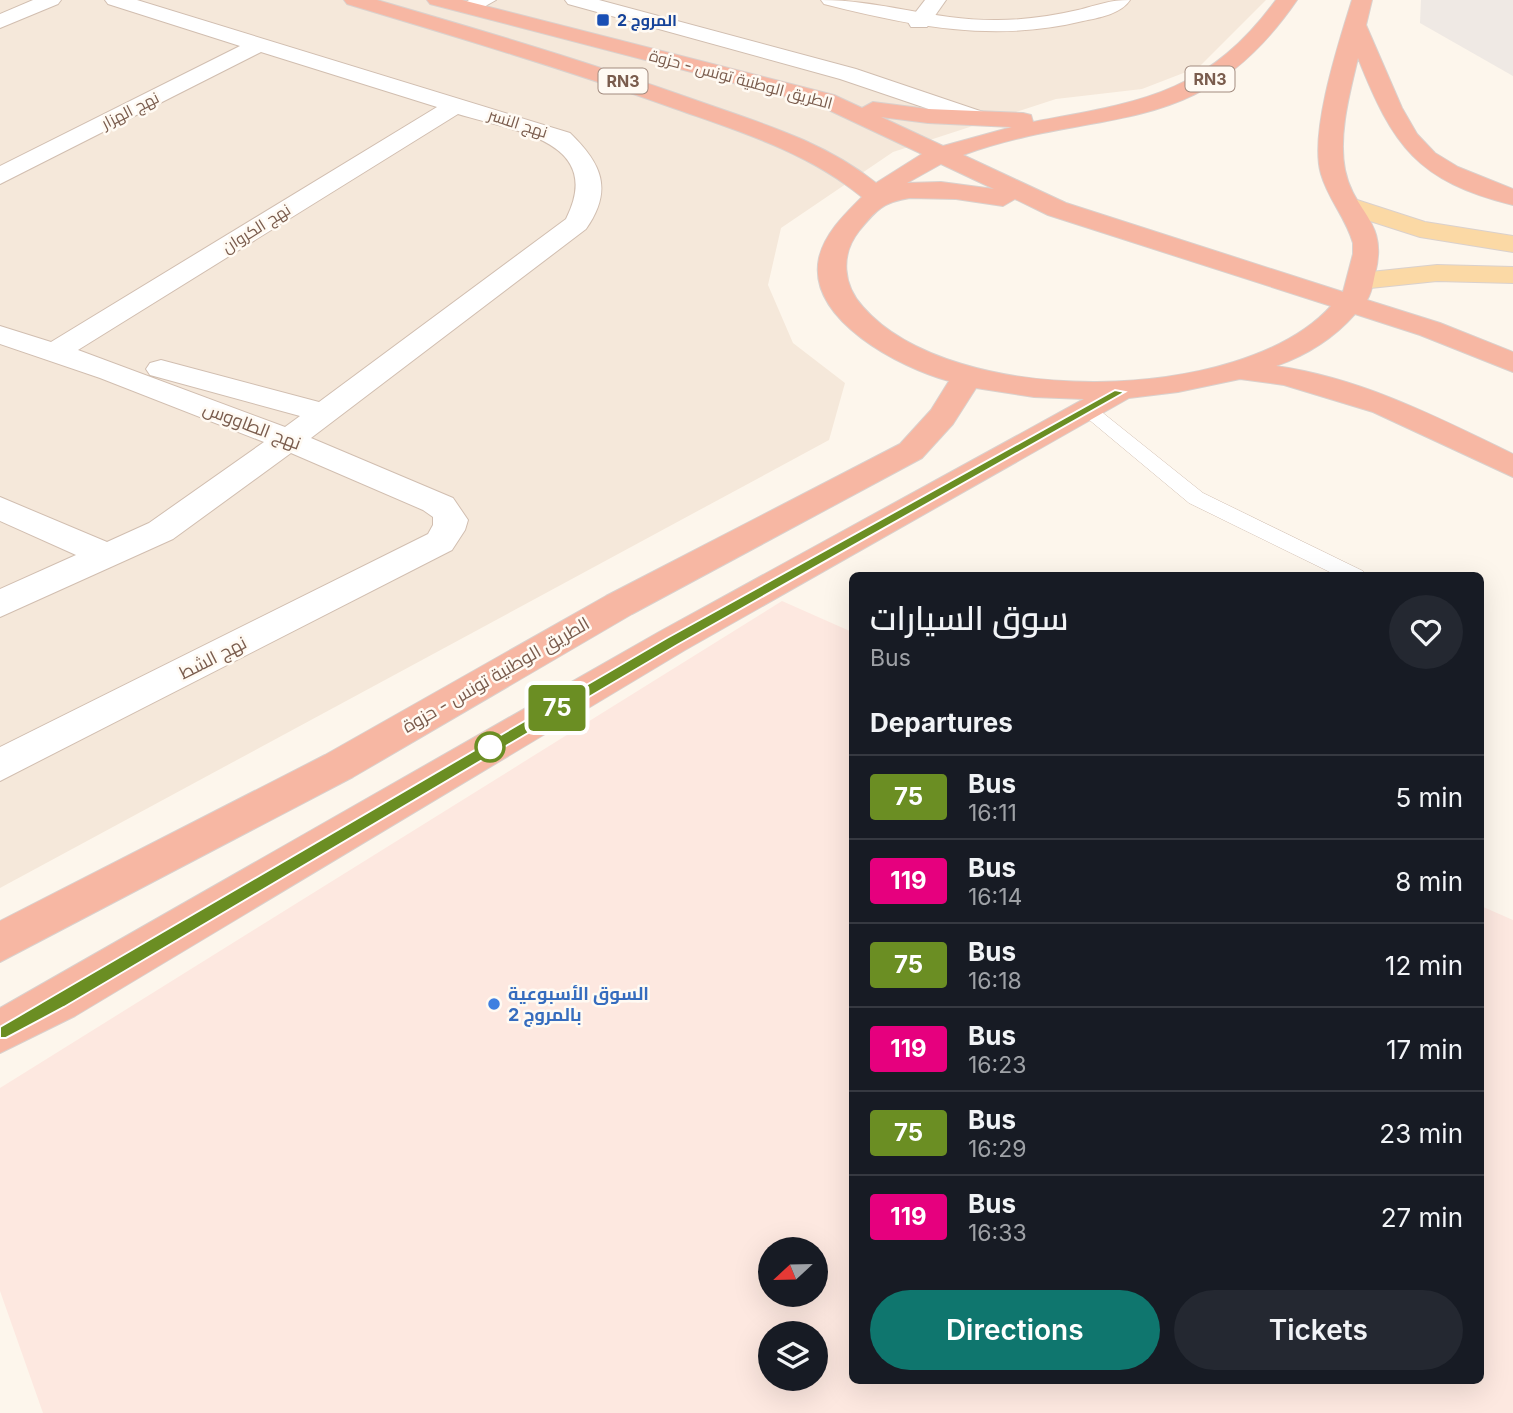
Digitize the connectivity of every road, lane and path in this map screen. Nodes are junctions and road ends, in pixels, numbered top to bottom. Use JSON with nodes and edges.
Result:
{"nodes":[{"id":1,"x":51,"y":0,"type":"edge"},
{"id":2,"x":115,"y":0,"type":"edge"},
{"id":3,"x":354,"y":0,"type":"edge"},
{"id":4,"x":438,"y":0,"type":"edge"},
{"id":5,"x":575,"y":0,"type":"edge"},
{"id":6,"x":831,"y":0,"type":"edge"},
{"id":7,"x":936,"y":0,"type":"edge"},
{"id":8,"x":1120,"y":0,"type":"edge"},
{"id":9,"x":1287,"y":0,"type":"edge"},
{"id":10,"x":1362,"y":0,"type":"edge"},
{"id":11,"x":477,"y":4,"type":"edge"},
{"id":12,"x":0,"y":22,"type":"edge"},
{"id":13,"x":919,"y":22,"type":"junction"},
{"id":14,"x":1355,"y":24,"type":"junction"},
{"id":15,"x":260,"y":44,"type":"junction"},
{"id":16,"x":826,"y":100,"type":"junction"},
{"id":17,"x":458,"y":104,"type":"junction"},
{"id":18,"x":1105,"y":115,"type":"junction"},
{"id":19,"x":981,"y":119,"type":"junction"},
{"id":20,"x":942,"y":155,"type":"junction"},
{"id":21,"x":0,"y":176,"type":"edge"},
{"id":22,"x":877,"y":197,"type":"junction"},
{"id":23,"x":1513,"y":197,"type":"edge"},
{"id":24,"x":1351,"y":206,"type":"junction"},
{"id":25,"x":1057,"y":209,"type":"junction"},
{"id":26,"x":1513,"y":244,"type":"edge"},
{"id":27,"x":1513,"y":275,"type":"edge"},
{"id":28,"x":1355,"y":293,"type":"junction"},
{"id":29,"x":0,"y":335,"type":"edge"},
{"id":30,"x":61,"y":354,"type":"junction"},
{"id":31,"x":1513,"y":363,"type":"edge"},
{"id":32,"x":1237,"y":370,"type":"junction"},
{"id":33,"x":966,"y":378,"type":"junction"},
{"id":34,"x":1103,"y":401,"type":"junction"},
{"id":35,"x":324,"y":413,"type":"junction"},
{"id":36,"x":289,"y":440,"type":"junction"},
{"id":37,"x":1513,"y":467,"type":"edge"},
{"id":38,"x":0,"y":508,"type":"edge"},
{"id":39,"x":425,"y":549,"type":"joint"},
{"id":40,"x":108,"y":556,"type":"junction"},
{"id":41,"x":1348,"y":572,"type":"edge"},
{"id":42,"x":0,"y":604,"type":"edge"},
{"id":43,"x":0,"y":765,"type":"edge"},
{"id":44,"x":0,"y":943,"type":"edge"},
{"id":45,"x":0,"y":1032,"type":"edge"}],
"edges":[{"from":1,"to":12,"type":"street"},
{"from":2,"to":15,"type":"street","name":"نهج النسر"},
{"from":3,"to":22,"type":"highway","name":"الطريق الوطنية تونس - حزوة","number":"RN3"},
{"from":4,"to":11,"type":"highway","name":"الطريق الوطنية تونس - حزوة","number":"RN3"},
{"from":5,"to":19,"type":"street"},
{"from":6,"to":13,"type":"street"},
{"from":7,"to":13,"type":"street"},
{"from":8,"to":13,"type":"street"},
{"from":9,"to":18,"type":"highway","number":"RN3"},
{"from":10,"to":14,"type":"highway"},
{"from":11,"to":16,"type":"highway","name":"الطريق الوطنية تونس - حزوة","number":"RN3"},
{"from":14,"to":23,"type":"highway"},
{"from":14,"to":24,"type":"highway"},
{"from":15,"to":17,"type":"street","name":"نهج النسر"},
{"from":15,"to":21,"type":"street","name":"نهج الهزار"},
{"from":16,"to":19,"type":"highway"},
{"from":16,"to":20,"type":"highway","name":"الطريق الوطنية تونس - حزوة","number":"RN3"},
{"from":17,"to":30,"type":"street","name":"نهج الكروان"},
{"from":17,"to":35,"type":"street","name":"نهج النسر"},
{"from":18,"to":19,"type":"highway"},
{"from":18,"to":20,"type":"highway","number":"RN3"},
{"from":20,"to":22,"type":"highway","number":"RN3"},
{"from":20,"to":25,"type":"highway","number":"RN3"},
{"from":22,"to":25,"type":"highway","number":"RN3"},
{"from":22,"to":33,"type":"highway","number":"RN3"},
{"from":24,"to":26,"type":"main road"},
{"from":24,"to":28,"type":"highway"},
{"from":25,"to":28,"type":"highway","number":"RN3"},
{"from":27,"to":28,"type":"main road","number":"RN3"},
{"from":28,"to":31,"type":"highway"},
{"from":28,"to":32,"type":"highway","number":"RN3"},
{"from":29,"to":30,"type":"street","name":"نهج الطاووس"},
{"from":30,"to":35,"type":"street"},
{"from":30,"to":36,"type":"street","name":"نهج الطاووس"},
{"from":32,"to":34,"type":"highway","number":"RN3"},
{"from":32,"to":37,"type":"highway"},
{"from":33,"to":34,"type":"highway","number":"RN3"},
{"from":33,"to":44,"type":"highway","name":"الطريق الوطنية تونس - حزوة"},
{"from":34,"to":41,"type":"lane"},
{"from":34,"to":45,"type":"highway","number":"RN3"},
{"from":35,"to":36,"type":"street","name":"نهج النسر"},
{"from":36,"to":39,"type":"street","name":"نهج الطاووس"},
{"from":36,"to":40,"type":"street","name":"نهج النسر"},
{"from":38,"to":40,"type":"street"},
{"from":39,"to":43,"type":"street","name":"نهج الشط"},
{"from":40,"to":42,"type":"street","name":"نهج النسر"}]}
